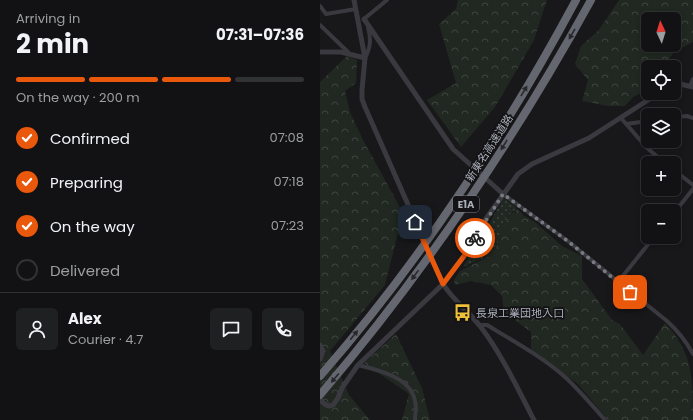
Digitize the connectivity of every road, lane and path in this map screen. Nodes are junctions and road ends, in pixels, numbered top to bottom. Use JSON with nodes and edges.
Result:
{"nodes":[{"id":1,"x":354,"y":0,"type":"edge"},
{"id":2,"x":387,"y":0,"type":"edge"},
{"id":3,"x":576,"y":0,"type":"edge"},
{"id":4,"x":591,"y":0,"type":"edge"},
{"id":5,"x":320,"y":6,"type":"edge"},
{"id":6,"x":356,"y":9,"type":"junction"},
{"id":7,"x":364,"y":19,"type":"junction"},
{"id":8,"x":359,"y":23,"type":"junction"},
{"id":9,"x":320,"y":25,"type":"edge"},
{"id":10,"x":320,"y":52,"type":"edge"},
{"id":11,"x":348,"y":52,"type":"junction"},
{"id":12,"x":365,"y":58,"type":"junction"},
{"id":13,"x":693,"y":79,"type":"edge"},
{"id":14,"x":681,"y":84,"type":"edge"},
{"id":15,"x":691,"y":86,"type":"edge"},
{"id":16,"x":648,"y":100,"type":"edge"},
{"id":17,"x":681,"y":117,"type":"edge"},
{"id":18,"x":621,"y":118,"type":"junction"},
{"id":19,"x":693,"y":118,"type":"edge"},
{"id":20,"x":641,"y":122,"type":"edge"},
{"id":21,"x":626,"y":124,"type":"junction"},
{"id":22,"x":657,"y":156,"type":"edge"},
{"id":23,"x":681,"y":176,"type":"edge"},
{"id":24,"x":693,"y":185,"type":"edge"},
{"id":25,"x":693,"y":189,"type":"edge"},
{"id":26,"x":502,"y":193,"type":"junction"},
{"id":27,"x":681,"y":204,"type":"edge"},
{"id":28,"x":648,"y":244,"type":"edge"},
{"id":29,"x":618,"y":282,"type":"junction"},
{"id":30,"x":443,"y":284,"type":"junction"},
{"id":31,"x":479,"y":325,"type":"junction"},
{"id":32,"x":320,"y":345,"type":"edge"},
{"id":33,"x":693,"y":354,"type":"edge"},
{"id":34,"x":320,"y":359,"type":"edge"},
{"id":35,"x":358,"y":365,"type":"junction"},
{"id":36,"x":320,"y":376,"type":"edge"},
{"id":37,"x":320,"y":395,"type":"edge"},
{"id":38,"x":320,"y":400,"type":"edge"},
{"id":39,"x":415,"y":420,"type":"edge"},
{"id":40,"x":534,"y":420,"type":"edge"},
{"id":41,"x":605,"y":420,"type":"edge"}],
"edges":[{"from":1,"to":6,"type":"street"},
{"from":2,"to":7,"type":"street"},
{"from":36,"to":3,"type":"highway","name":"新東名高速道路","number":"E1A","one_way":true},
{"from":4,"to":37,"type":"highway","name":"新東名高速道路","number":"E1A","one_way":true},
{"from":5,"to":6,"type":"street"},
{"from":6,"to":8,"type":"street"},
{"from":7,"to":8,"type":"street"},
{"from":7,"to":12,"type":"street"},
{"from":7,"to":26,"type":"street"},
{"from":8,"to":12,"type":"street"},
{"from":9,"to":11,"type":"street"},
{"from":10,"to":11,"type":"street"},
{"from":11,"to":12,"type":"street"},
{"from":12,"to":30,"type":"street"},
{"from":13,"to":15,"type":"street"},
{"from":14,"to":15,"type":"street"},
{"from":16,"to":18,"type":"street"},
{"from":17,"to":19,"type":"street"},
{"from":18,"to":21,"type":"street"},
{"from":18,"to":26,"type":"street"},
{"from":20,"to":21,"type":"street"},
{"from":21,"to":22,"type":"street"},
{"from":23,"to":24,"type":"street"},
{"from":25,"to":27,"type":"street"},
{"from":26,"to":29,"type":"street"},
{"from":26,"to":30,"type":"street"},
{"from":28,"to":29,"type":"street"},
{"from":29,"to":33,"type":"street"},
{"from":30,"to":31,"type":"street"},
{"from":30,"to":35,"type":"street"},
{"from":31,"to":40,"type":"street"},
{"from":31,"to":41,"type":"street"},
{"from":32,"to":34,"type":"street"},
{"from":35,"to":38,"type":"street"},
{"from":35,"to":39,"type":"street"}]}
